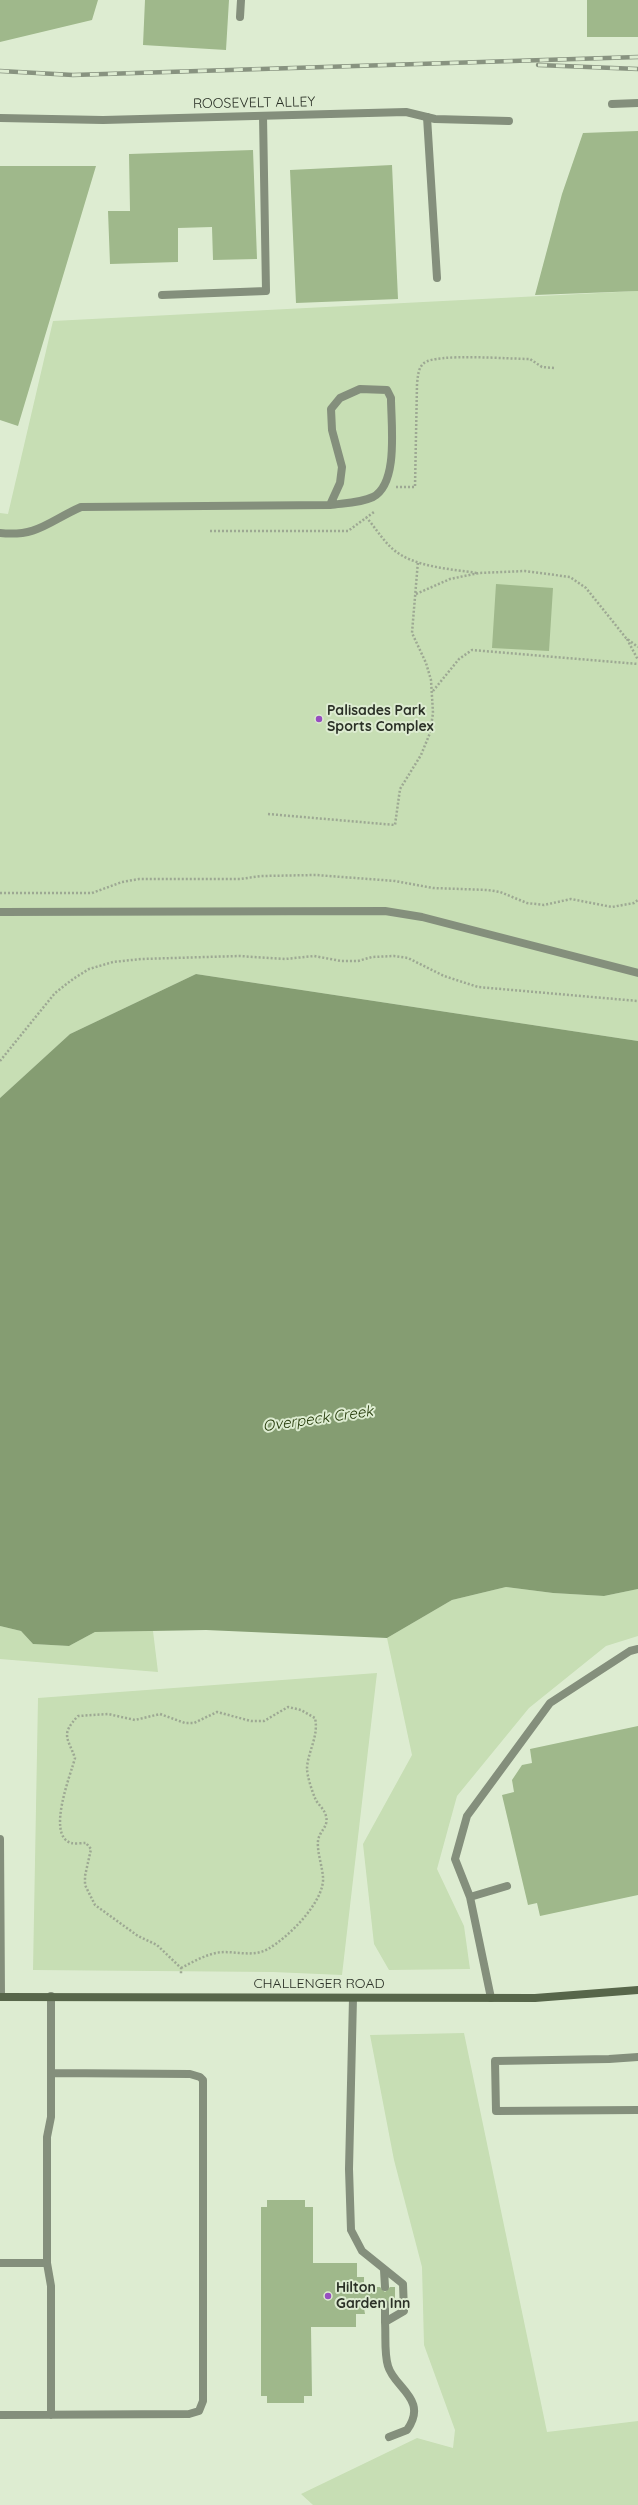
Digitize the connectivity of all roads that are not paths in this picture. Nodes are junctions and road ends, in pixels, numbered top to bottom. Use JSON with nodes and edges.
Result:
{"nodes":[{"id":1,"x":241,"y":0,"type":"edge"},
{"id":2,"x":240,"y":17,"type":"dead end"},
{"id":3,"x":638,"y":103,"type":"edge"},
{"id":4,"x":612,"y":104,"type":"dead end"},
{"id":5,"x":263,"y":116,"type":"junction"},
{"id":6,"x":427,"y":117,"type":"junction"},
{"id":7,"x":0,"y":118,"type":"edge"},
{"id":8,"x":509,"y":121,"type":"dead end"},
{"id":9,"x":437,"y":278,"type":"dead end"},
{"id":10,"x":162,"y":294,"type":"dead end"},
{"id":11,"x":330,"y":505,"type":"junction"},
{"id":12,"x":0,"y":533,"type":"edge"},
{"id":13,"x":0,"y":912,"type":"edge"},
{"id":14,"x":638,"y":973,"type":"edge"},
{"id":15,"x":638,"y":1649,"type":"edge"},
{"id":16,"x":0,"y":1839,"type":"edge"},
{"id":17,"x":506,"y":1886,"type":"dead end"},
{"id":18,"x":470,"y":1897,"type":"junction"},
{"id":19,"x":0,"y":1928,"type":"edge"},
{"id":20,"x":638,"y":1990,"type":"edge"},
{"id":21,"x":0,"y":1996,"type":"edge"},
{"id":22,"x":51,"y":1996,"type":"junction"},
{"id":23,"x":352,"y":1998,"type":"junction"},
{"id":24,"x":491,"y":1998,"type":"junction"},
{"id":25,"x":638,"y":2057,"type":"edge"},
{"id":26,"x":51,"y":2074,"type":"junction"},
{"id":27,"x":638,"y":2110,"type":"edge"},
{"id":28,"x":0,"y":2263,"type":"edge"},
{"id":29,"x":47,"y":2263,"type":"junction"},
{"id":30,"x":384,"y":2270,"type":"junction"},
{"id":31,"x":385,"y":2287,"type":"dead end"},
{"id":32,"x":385,"y":2304,"type":"dead end"},
{"id":33,"x":385,"y":2322,"type":"junction"},
{"id":34,"x":51,"y":2414,"type":"junction"},
{"id":35,"x":0,"y":2415,"type":"edge"},
{"id":36,"x":389,"y":2437,"type":"dead end"}],
"edges":[{"from":1,"to":2,"type":"street"},
{"from":3,"to":4,"type":"street"},
{"from":5,"to":6,"type":"street","name":"ROOSEVELT ALLEY"},
{"from":5,"to":7,"type":"street","name":"ROOSEVELT ALLEY"},
{"from":5,"to":10,"type":"street"},
{"from":6,"to":8,"type":"street","name":"ROOSEVELT ALLEY"},
{"from":6,"to":9,"type":"street"},
{"from":11,"to":11,"type":"street"},
{"from":11,"to":12,"type":"street"},
{"from":13,"to":14,"type":"street"},
{"from":15,"to":18,"type":"street"},
{"from":16,"to":19,"type":"street"},
{"from":17,"to":18,"type":"street"},
{"from":18,"to":24,"type":"street"},
{"from":19,"to":21,"type":"street"},
{"from":20,"to":24,"type":"main road","name":"CHALLENGER ROAD"},
{"from":21,"to":22,"type":"main road","name":"CHALLENGER ROAD"},
{"from":22,"to":23,"type":"main road","name":"CHALLENGER ROAD"},
{"from":22,"to":26,"type":"street"},
{"from":23,"to":24,"type":"main road","name":"CHALLENGER ROAD"},
{"from":23,"to":30,"type":"street"},
{"from":25,"to":27,"type":"street"},
{"from":26,"to":29,"type":"street"},
{"from":26,"to":34,"type":"street"},
{"from":28,"to":29,"type":"street"},
{"from":29,"to":34,"type":"street"},
{"from":30,"to":31,"type":"street"},
{"from":30,"to":33,"type":"street"},
{"from":32,"to":33,"type":"street"},
{"from":33,"to":36,"type":"street"},
{"from":34,"to":35,"type":"street"}]}
